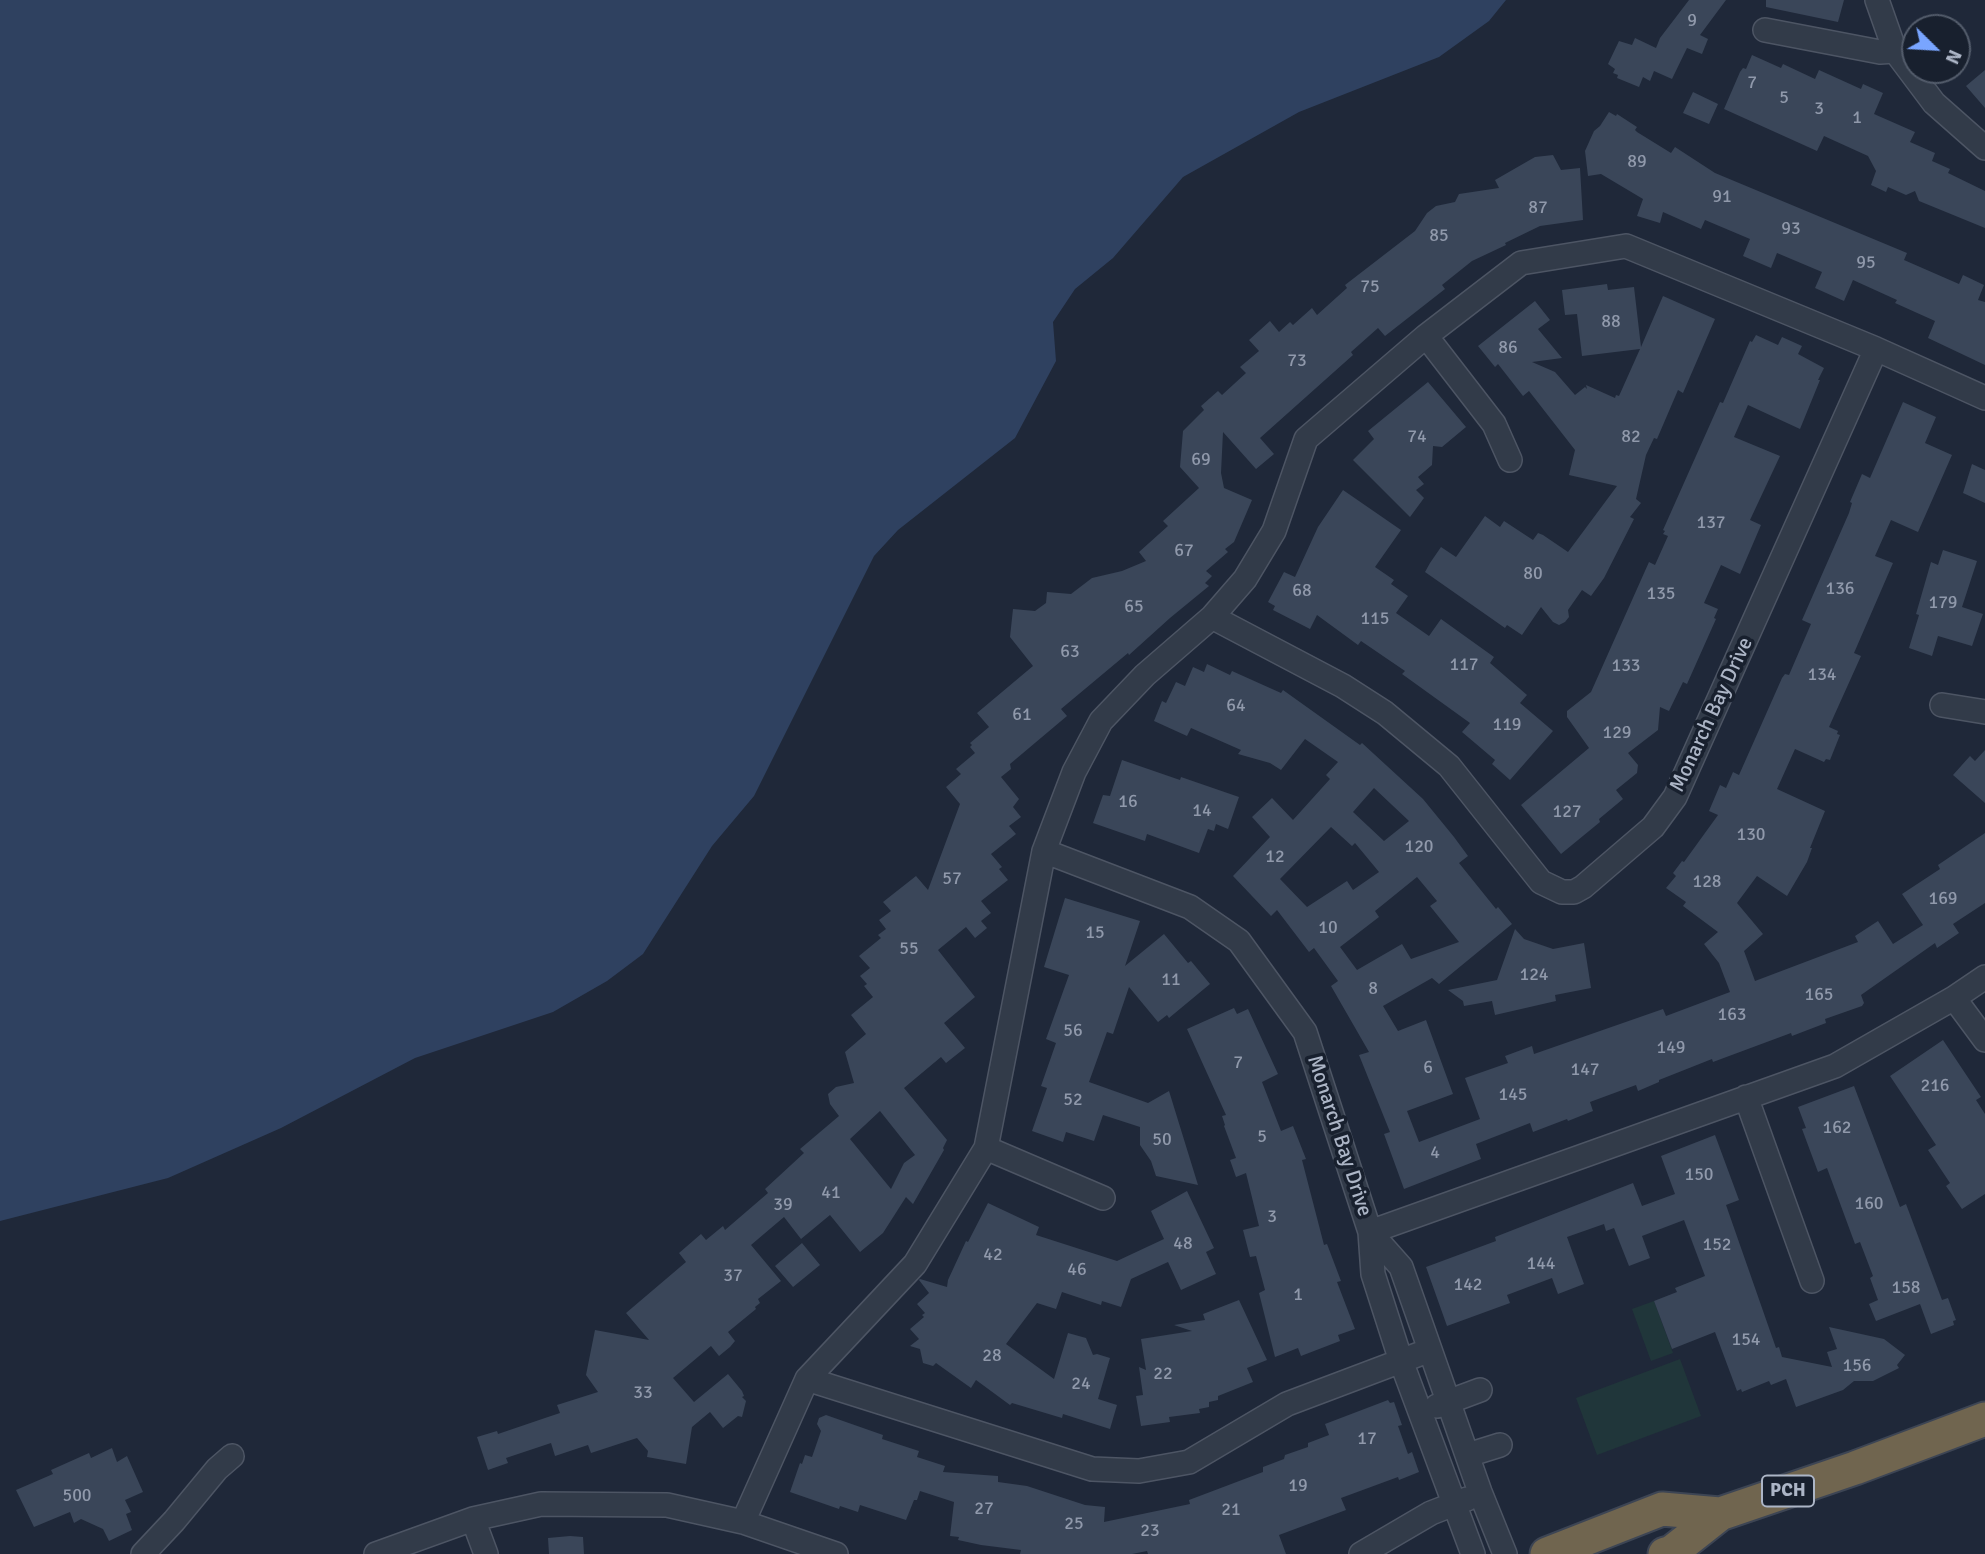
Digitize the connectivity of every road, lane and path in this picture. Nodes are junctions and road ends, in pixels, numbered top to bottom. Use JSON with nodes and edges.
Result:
{"nodes":[{"id":1,"x":1877,"y":0,"type":"edge"},
{"id":2,"x":1765,"y":30,"type":"dead end"},
{"id":3,"x":1895,"y":51,"type":"junction"},
{"id":4,"x":1985,"y":148,"type":"edge"},
{"id":5,"x":1426,"y":336,"type":"junction"},
{"id":6,"x":1876,"y":349,"type":"junction"},
{"id":7,"x":1985,"y":398,"type":"edge"},
{"id":8,"x":1510,"y":460,"type":"dead end"},
{"id":9,"x":1212,"y":617,"type":"junction"},
{"id":10,"x":1942,"y":705,"type":"dead end"},
{"id":11,"x":1985,"y":712,"type":"edge"},
{"id":12,"x":1044,"y":851,"type":"junction"},
{"id":13,"x":1985,"y":977,"type":"edge"},
{"id":14,"x":1954,"y":998,"type":"junction"},
{"id":15,"x":1985,"y":1040,"type":"edge"},
{"id":16,"x":1746,"y":1097,"type":"junction"},
{"id":17,"x":986,"y":1148,"type":"junction"},
{"id":18,"x":1102,"y":1198,"type":"dead end"},
{"id":19,"x":1370,"y":1232,"type":"junction"},
{"id":20,"x":1812,"y":1281,"type":"dead end"},
{"id":21,"x":1430,"y":1350,"type":"junction"},
{"id":22,"x":1401,"y":1361,"type":"junction"},
{"id":23,"x":807,"y":1379,"type":"junction"},
{"id":24,"x":1480,"y":1390,"type":"dead end"},
{"id":25,"x":1448,"y":1401,"type":"junction"},
{"id":26,"x":1421,"y":1412,"type":"junction"},
{"id":27,"x":1985,"y":1419,"type":"edge"},
{"id":28,"x":1500,"y":1445,"type":"dead end"},
{"id":29,"x":1468,"y":1455,"type":"junction"},
{"id":30,"x":232,"y":1456,"type":"dead end"},
{"id":31,"x":1480,"y":1492,"type":"junction"},
{"id":32,"x":1455,"y":1505,"type":"junction"},
{"id":33,"x":1720,"y":1514,"type":"junction"},
{"id":34,"x":473,"y":1519,"type":"junction"},
{"id":35,"x":743,"y":1522,"type":"junction"},
{"id":36,"x":143,"y":1554,"type":"edge"},
{"id":37,"x":376,"y":1554,"type":"edge"},
{"id":38,"x":486,"y":1554,"type":"edge"},
{"id":39,"x":836,"y":1554,"type":"edge"},
{"id":40,"x":1361,"y":1554,"type":"edge"},
{"id":41,"x":1473,"y":1554,"type":"edge"},
{"id":42,"x":1505,"y":1554,"type":"edge"},
{"id":43,"x":1547,"y":1554,"type":"edge"},
{"id":44,"x":1665,"y":1554,"type":"edge"}],
"edges":[{"from":1,"to":3,"type":"street"},
{"from":2,"to":3,"type":"street"},
{"from":3,"to":4,"type":"street"},
{"from":5,"to":6,"type":"street"},
{"from":5,"to":8,"type":"street"},
{"from":5,"to":9,"type":"street"},
{"from":6,"to":7,"type":"street"},
{"from":6,"to":9,"type":"street","name":"Monarch Bay Drive"},
{"from":9,"to":12,"type":"street"},
{"from":10,"to":11,"type":"street"},
{"from":12,"to":17,"type":"street"},
{"from":12,"to":19,"type":"street","name":"Monarch Bay Drive"},
{"from":13,"to":14,"type":"street","name":"Monarch Bay Drive"},
{"from":14,"to":15,"type":"street"},
{"from":14,"to":16,"type":"street","name":"Monarch Bay Drive"},
{"from":16,"to":19,"type":"street","name":"Monarch Bay Drive"},
{"from":16,"to":20,"type":"street"},
{"from":17,"to":18,"type":"street"},
{"from":17,"to":23,"type":"street"},
{"from":19,"to":21,"type":"street","name":"Monarch Bay Drive"},
{"from":19,"to":22,"type":"street","name":"Monarch Bay Drive"},
{"from":21,"to":22,"type":"street"},
{"from":21,"to":25,"type":"street","name":"Monarch Bay Drive"},
{"from":22,"to":23,"type":"street"},
{"from":22,"to":26,"type":"street","name":"Monarch Bay Drive"},
{"from":23,"to":35,"type":"street"},
{"from":24,"to":25,"type":"street"},
{"from":25,"to":26,"type":"street"},
{"from":25,"to":29,"type":"street","name":"Monarch Bay Drive"},
{"from":26,"to":32,"type":"street","name":"Monarch Bay Drive"},
{"from":27,"to":33,"type":"highway","number":"PCH"},
{"from":28,"to":29,"type":"street"},
{"from":29,"to":31,"type":"street","name":"Monarch Bay Drive"},
{"from":30,"to":36,"type":"street"},
{"from":31,"to":32,"type":"street"},
{"from":31,"to":42,"type":"street","name":"Monarch Bay Drive"},
{"from":32,"to":40,"type":"street"},
{"from":32,"to":41,"type":"street","name":"Monarch Bay Drive"},
{"from":33,"to":43,"type":"highway","number":"PCH"},
{"from":33,"to":44,"type":"highway","number":"PCH"},
{"from":34,"to":35,"type":"street"},
{"from":34,"to":37,"type":"street"},
{"from":34,"to":38,"type":"street"},
{"from":35,"to":39,"type":"street"}]}
